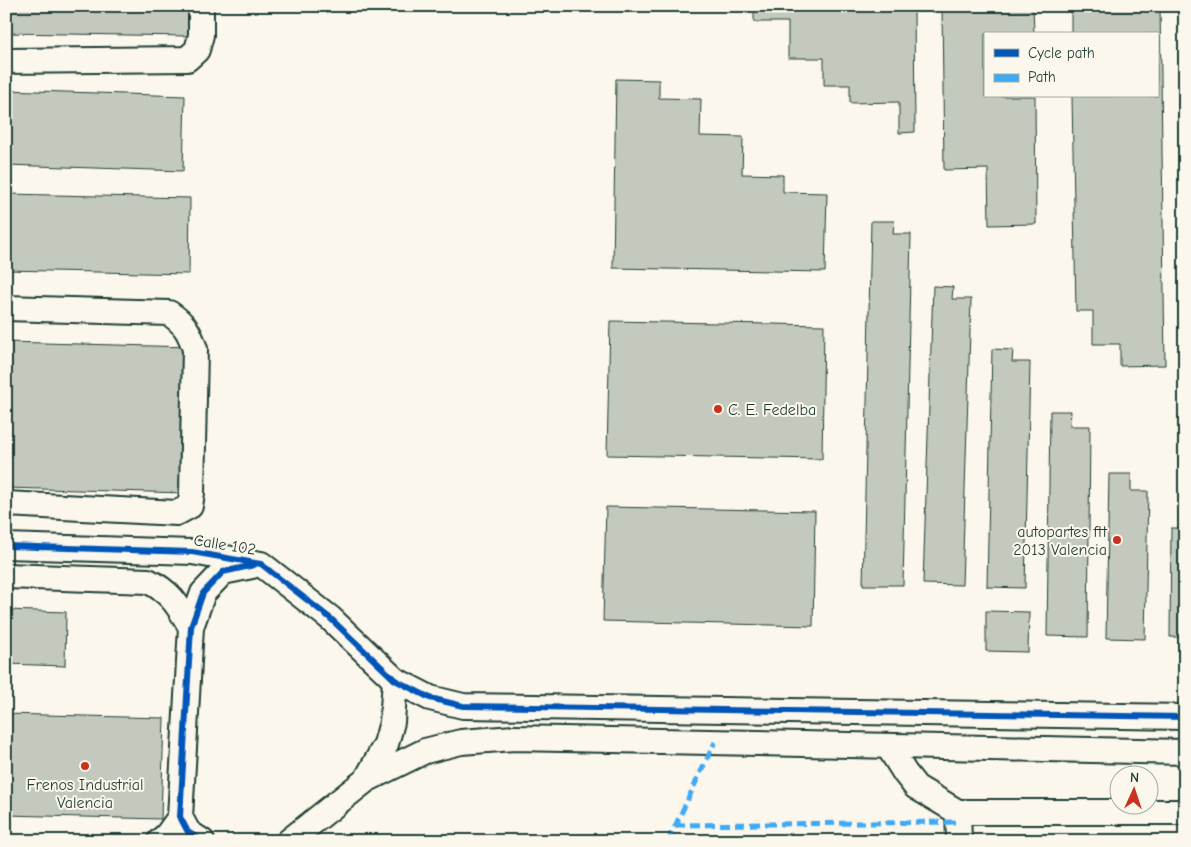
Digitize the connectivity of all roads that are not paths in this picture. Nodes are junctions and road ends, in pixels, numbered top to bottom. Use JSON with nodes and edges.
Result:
{"nodes":[{"id":1,"x":201,"y":6,"type":"edge"},
{"id":2,"x":6,"y":61,"type":"edge"},
{"id":3,"x":6,"y":308,"type":"edge"},
{"id":4,"x":6,"y":504,"type":"edge"},
{"id":5,"x":6,"y":546,"type":"edge"},
{"id":6,"x":261,"y":564,"type":"junction"},
{"id":7,"x":6,"y":576,"type":"edge"},
{"id":8,"x":191,"y":627,"type":"junction"},
{"id":9,"x":395,"y":680,"type":"junction"},
{"id":10,"x":1185,"y":717,"type":"edge"},
{"id":11,"x":888,"y":746,"type":"junction"},
{"id":12,"x":1185,"y":752,"type":"edge"},
{"id":13,"x":366,"y":780,"type":"junction"},
{"id":14,"x":958,"y":812,"type":"junction"},
{"id":15,"x":1185,"y":812,"type":"edge"},
{"id":16,"x":180,"y":817,"type":"junction"},
{"id":17,"x":160,"y":841,"type":"edge"},
{"id":18,"x":202,"y":841,"type":"edge"},
{"id":19,"x":289,"y":841,"type":"edge"},
{"id":20,"x":959,"y":841,"type":"edge"}],
"edges":[{"from":1,"to":2,"type":"street"},
{"from":3,"to":4,"type":"street"},
{"from":5,"to":6,"type":"street","name":"Calle 102"},
{"from":6,"to":8,"type":"street"},
{"from":6,"to":9,"type":"street","name":"Calle 102"},
{"from":7,"to":8,"type":"street"},
{"from":8,"to":16,"type":"street"},
{"from":9,"to":10,"type":"street","name":"Calle 102"},
{"from":9,"to":13,"type":"street"},
{"from":11,"to":12,"type":"street"},
{"from":11,"to":13,"type":"street"},
{"from":11,"to":14,"type":"street"},
{"from":13,"to":19,"type":"street"},
{"from":14,"to":15,"type":"street"},
{"from":14,"to":20,"type":"street"},
{"from":16,"to":17,"type":"street"},
{"from":16,"to":18,"type":"street"}]}
